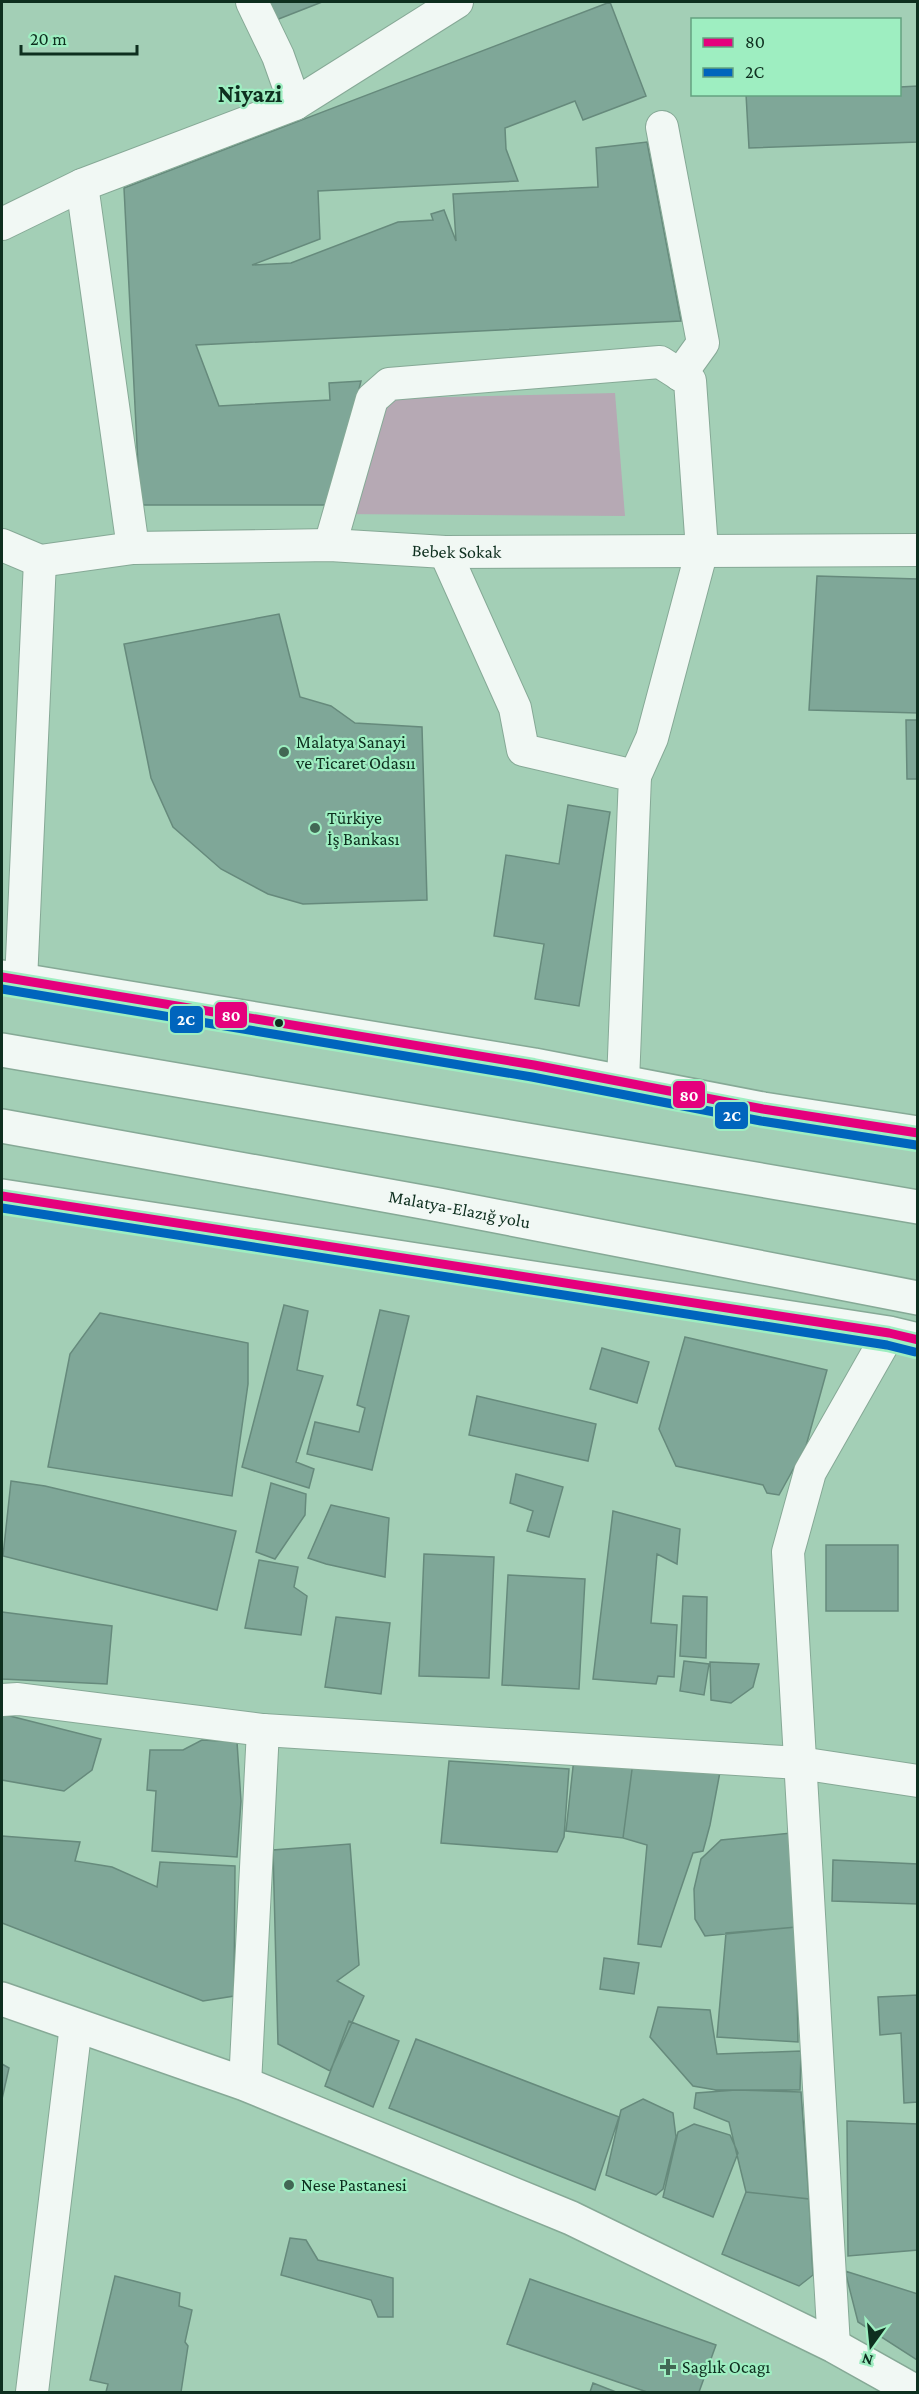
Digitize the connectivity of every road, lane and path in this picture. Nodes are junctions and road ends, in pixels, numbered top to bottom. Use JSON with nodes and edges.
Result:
{"nodes":[{"id":1,"x":252,"y":2,"type":"edge"},
{"id":2,"x":457,"y":2,"type":"edge"},
{"id":3,"x":295,"y":104,"type":"junction"},
{"id":4,"x":662,"y":127,"type":"dead end"},
{"id":5,"x":82,"y":185,"type":"junction"},
{"id":6,"x":2,"y":224,"type":"edge"},
{"id":7,"x":680,"y":375,"type":"junction"},
{"id":8,"x":2,"y":545,"type":"edge"},
{"id":9,"x":330,"y":545,"type":"junction"},
{"id":10,"x":133,"y":548,"type":"junction"},
{"id":11,"x":702,"y":550,"type":"junction"},
{"id":12,"x":918,"y":550,"type":"edge"},
{"id":13,"x":445,"y":552,"type":"junction"},
{"id":14,"x":40,"y":561,"type":"junction"},
{"id":15,"x":635,"y":776,"type":"junction"},
{"id":16,"x":11,"y":979,"type":"edge"},
{"id":17,"x":2,"y":1050,"type":"edge"},
{"id":18,"x":623,"y":1082,"type":"junction"},
{"id":19,"x":2,"y":1126,"type":"edge"},
{"id":20,"x":918,"y":1133,"type":"edge"},
{"id":21,"x":2,"y":1196,"type":"edge"},
{"id":22,"x":918,"y":1207,"type":"edge"},
{"id":23,"x":918,"y":1298,"type":"edge"},
{"id":24,"x":903,"y":1337,"type":"edge"},
{"id":25,"x":2,"y":1700,"type":"edge"},
{"id":26,"x":263,"y":1730,"type":"junction"},
{"id":27,"x":800,"y":1763,"type":"junction"},
{"id":28,"x":918,"y":1781,"type":"edge"},
{"id":29,"x":2,"y":1999,"type":"edge"},
{"id":30,"x":76,"y":2025,"type":"junction"},
{"id":31,"x":245,"y":2084,"type":"junction"},
{"id":32,"x":834,"y":2346,"type":"junction"},
{"id":33,"x":32,"y":2392,"type":"edge"},
{"id":34,"x":916,"y":2392,"type":"edge"}],
"edges":[{"from":1,"to":3,"type":"street"},
{"from":2,"to":3,"type":"street"},
{"from":3,"to":5,"type":"street"},
{"from":4,"to":7,"type":"street"},
{"from":5,"to":6,"type":"street"},
{"from":5,"to":10,"type":"street"},
{"from":7,"to":9,"type":"street"},
{"from":7,"to":11,"type":"street"},
{"from":8,"to":14,"type":"street"},
{"from":9,"to":10,"type":"street","name":"Bebek Sokak"},
{"from":9,"to":13,"type":"street","name":"Bebek Sokak"},
{"from":10,"to":14,"type":"street","name":"Bebek Sokak"},
{"from":11,"to":12,"type":"street","name":"Bebek Sokak"},
{"from":11,"to":13,"type":"street","name":"Bebek Sokak"},
{"from":11,"to":15,"type":"street"},
{"from":13,"to":15,"type":"street"},
{"from":14,"to":16,"type":"street"},
{"from":15,"to":18,"type":"street"},
{"from":16,"to":18,"type":"main road"},
{"from":17,"to":22,"type":"main road"},
{"from":18,"to":20,"type":"main road"},
{"from":19,"to":23,"type":"main road","name":"Malatya-Elazığ yolu"},
{"from":21,"to":24,"type":"main road"},
{"from":24,"to":27,"type":"street"},
{"from":25,"to":26,"type":"street"},
{"from":26,"to":27,"type":"street"},
{"from":26,"to":31,"type":"street"},
{"from":27,"to":28,"type":"street"},
{"from":27,"to":32,"type":"street"},
{"from":29,"to":30,"type":"main road"},
{"from":30,"to":31,"type":"main road"},
{"from":30,"to":33,"type":"street"},
{"from":31,"to":32,"type":"main road"},
{"from":32,"to":34,"type":"main road"}]}
